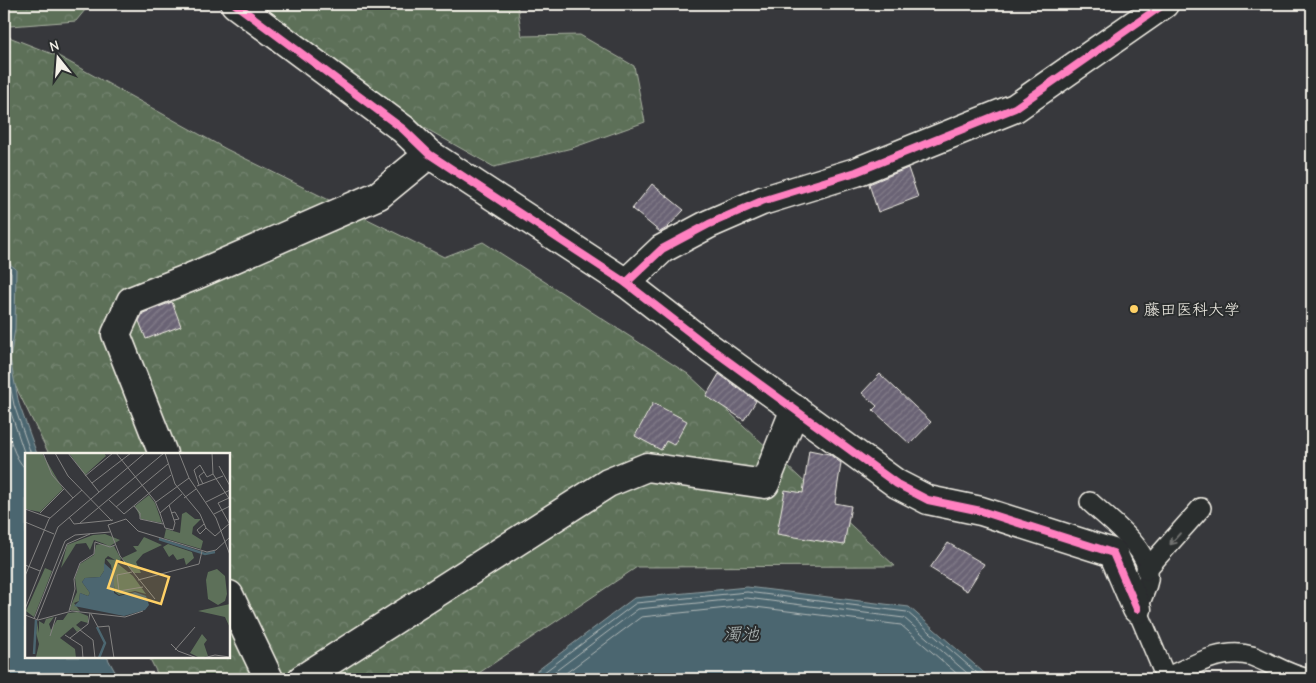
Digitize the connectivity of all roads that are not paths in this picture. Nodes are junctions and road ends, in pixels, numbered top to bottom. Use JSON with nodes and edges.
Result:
{"nodes":[{"id":1,"x":235,"y":4,"type":"edge"},
{"id":2,"x":1164,"y":4,"type":"edge"},
{"id":3,"x":429,"y":154,"type":"junction"},
{"id":4,"x":626,"y":283,"type":"junction"},
{"id":5,"x":794,"y":409,"type":"junction"},
{"id":6,"x":163,"y":453,"type":"edge"},
{"id":7,"x":1090,"y":502,"type":"dead end"},
{"id":8,"x":1201,"y":508,"type":"dead end"},
{"id":9,"x":1146,"y":570,"type":"junction"},
{"id":10,"x":230,"y":597,"type":"edge"},
{"id":11,"x":1138,"y":609,"type":"junction"},
{"id":12,"x":1164,"y":678,"type":"edge"},
{"id":13,"x":269,"y":679,"type":"edge"},
{"id":14,"x":302,"y":679,"type":"edge"},
{"id":15,"x":1310,"y":679,"type":"edge"}],
"edges":[{"from":1,"to":3,"type":"street"},
{"from":2,"to":4,"type":"street"},
{"from":3,"to":4,"type":"street"},
{"from":3,"to":6,"type":"street"},
{"from":4,"to":5,"type":"street"},
{"from":5,"to":11,"type":"street"},
{"from":5,"to":14,"type":"street"},
{"from":7,"to":9,"type":"lane"},
{"from":8,"to":9,"type":"lane","one_way":true},
{"from":9,"to":11,"type":"lane"},
{"from":10,"to":13,"type":"street"},
{"from":11,"to":12,"type":"lane"},
{"from":12,"to":15,"type":"lane"}]}
